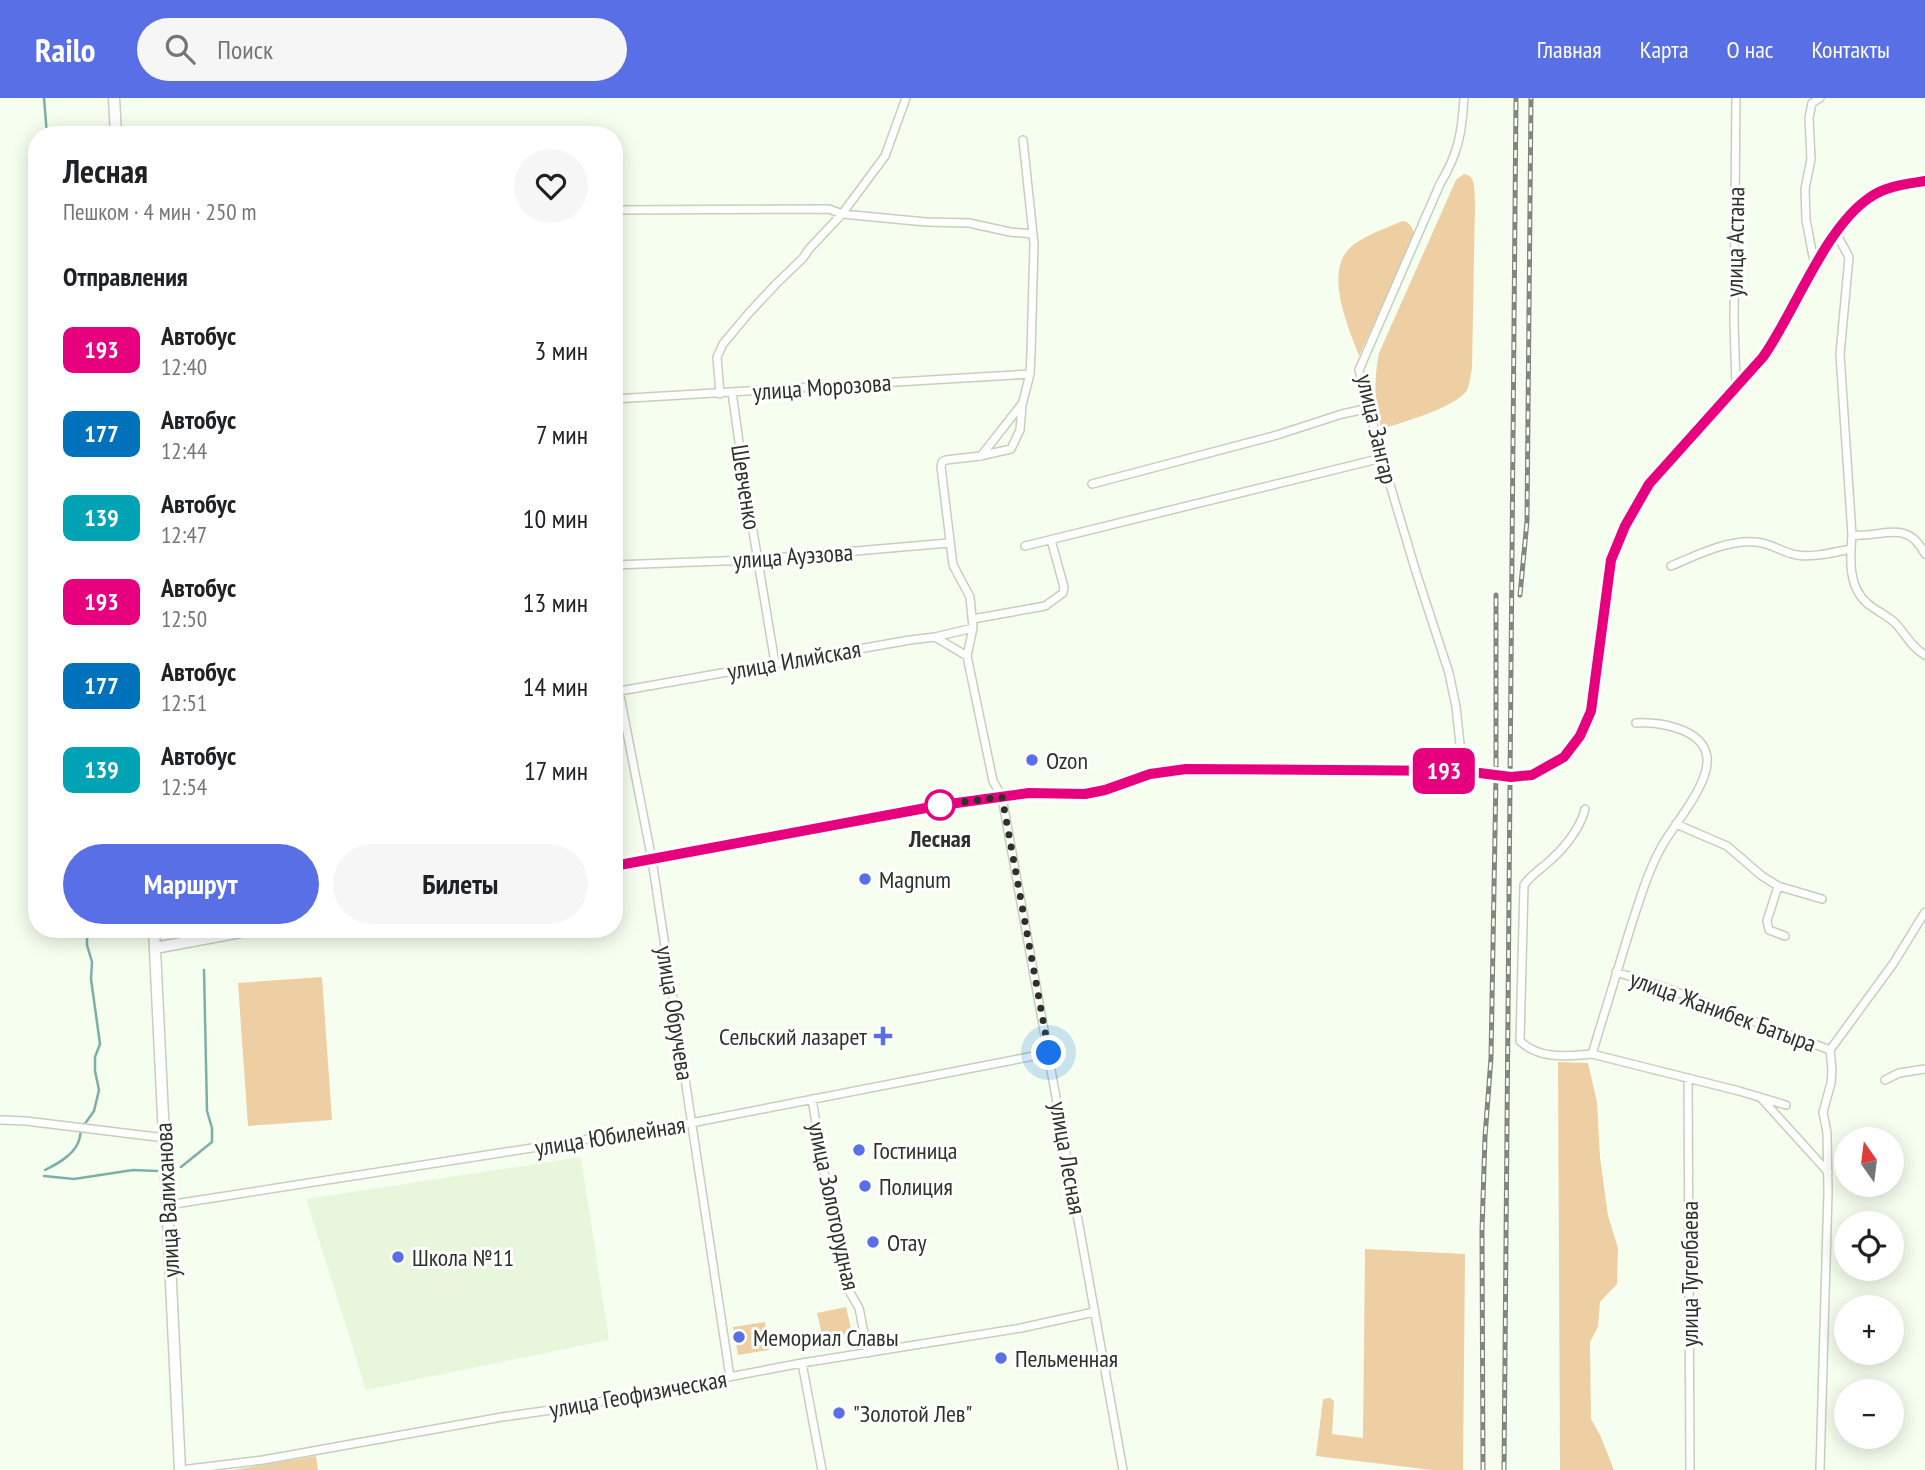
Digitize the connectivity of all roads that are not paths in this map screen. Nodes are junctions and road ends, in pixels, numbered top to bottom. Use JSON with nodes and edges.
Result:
{"nodes":[{"id":1,"x":114,"y":98,"type":"edge"},
{"id":2,"x":906,"y":98,"type":"edge"},
{"id":3,"x":1464,"y":98,"type":"edge"},
{"id":4,"x":1736,"y":98,"type":"edge"},
{"id":5,"x":1820,"y":98,"type":"edge"},
{"id":6,"x":116,"y":126,"type":"edge"},
{"id":7,"x":1023,"y":141,"type":"dead end"},
{"id":8,"x":1925,"y":181,"type":"edge"},
{"id":9,"x":623,"y":211,"type":"edge"},
{"id":10,"x":842,"y":214,"type":"junction"},
{"id":11,"x":1836,"y":233,"type":"junction"},
{"id":12,"x":1033,"y":234,"type":"junction"},
{"id":13,"x":1815,"y":267,"type":"junction"},
{"id":14,"x":1030,"y":374,"type":"junction"},
{"id":15,"x":1737,"y":386,"type":"junction"},
{"id":16,"x":732,"y":392,"type":"junction"},
{"id":17,"x":720,"y":394,"type":"junction"},
{"id":18,"x":623,"y":399,"type":"edge"},
{"id":19,"x":1022,"y":405,"type":"junction"},
{"id":20,"x":1370,"y":408,"type":"junction"},
{"id":21,"x":980,"y":456,"type":"junction"},
{"id":22,"x":1382,"y":458,"type":"junction"},
{"id":23,"x":1092,"y":484,"type":"dead end"},
{"id":24,"x":1852,"y":535,"type":"junction"},
{"id":25,"x":1051,"y":540,"type":"junction"},
{"id":26,"x":949,"y":543,"type":"junction"},
{"id":27,"x":1025,"y":546,"type":"dead end"},
{"id":28,"x":1851,"y":549,"type":"junction"},
{"id":29,"x":1924,"y":551,"type":"edge"},
{"id":30,"x":757,"y":559,"type":"junction"},
{"id":31,"x":623,"y":565,"type":"edge"},
{"id":32,"x":1671,"y":566,"type":"dead end"},
{"id":33,"x":974,"y":619,"type":"junction"},
{"id":34,"x":973,"y":628,"type":"junction"},
{"id":35,"x":935,"y":637,"type":"junction"},
{"id":36,"x":1925,"y":655,"type":"edge"},
{"id":37,"x":967,"y":656,"type":"junction"},
{"id":38,"x":775,"y":663,"type":"junction"},
{"id":39,"x":623,"y":690,"type":"edge"},
{"id":40,"x":623,"y":720,"type":"edge"},
{"id":41,"x":1636,"y":723,"type":"dead end"},
{"id":42,"x":1464,"y":771,"type":"junction"},
{"id":43,"x":1002,"y":797,"type":"junction"},
{"id":44,"x":1585,"y":809,"type":"dead end"},
{"id":45,"x":1676,"y":824,"type":"junction"},
{"id":46,"x":652,"y":860,"type":"junction"},
{"id":47,"x":623,"y":865,"type":"edge"},
{"id":48,"x":1778,"y":886,"type":"junction"},
{"id":49,"x":1822,"y":899,"type":"dead end"},
{"id":50,"x":1925,"y":912,"type":"edge"},
{"id":51,"x":1785,"y":936,"type":"dead end"},
{"id":52,"x":154,"y":938,"type":"edge"},
{"id":53,"x":209,"y":938,"type":"edge"},
{"id":54,"x":155,"y":948,"type":"junction"},
{"id":55,"x":1616,"y":972,"type":"junction"},
{"id":56,"x":1830,"y":1050,"type":"junction"},
{"id":57,"x":1049,"y":1053,"type":"junction"},
{"id":58,"x":1592,"y":1055,"type":"junction"},
{"id":59,"x":1925,"y":1069,"type":"edge"},
{"id":60,"x":1688,"y":1078,"type":"junction"},
{"id":61,"x":1885,"y":1080,"type":"dead end"},
{"id":62,"x":1760,"y":1097,"type":"junction"},
{"id":63,"x":812,"y":1099,"type":"junction"},
{"id":64,"x":1786,"y":1105,"type":"dead end"},
{"id":65,"x":0,"y":1120,"type":"edge"},
{"id":66,"x":691,"y":1123,"type":"junction"},
{"id":67,"x":165,"y":1138,"type":"junction"},
{"id":68,"x":1828,"y":1173,"type":"junction"},
{"id":69,"x":168,"y":1205,"type":"junction"},
{"id":70,"x":1094,"y":1312,"type":"junction"},
{"id":71,"x":868,"y":1353,"type":"junction"},
{"id":72,"x":802,"y":1363,"type":"junction"},
{"id":73,"x":730,"y":1377,"type":"junction"},
{"id":74,"x":181,"y":1470,"type":"edge"},
{"id":75,"x":822,"y":1470,"type":"edge"},
{"id":76,"x":1123,"y":1470,"type":"edge"},
{"id":77,"x":1690,"y":1470,"type":"edge"},
{"id":78,"x":1821,"y":1470,"type":"edge"}],
"edges":[{"from":1,"to":6,"type":"main road"},
{"from":2,"to":10,"type":"street"},
{"from":3,"to":20,"type":"street","name":"улица Зангар"},
{"from":4,"to":15,"type":"street","name":"улица Астана"},
{"from":5,"to":13,"type":"street"},
{"from":7,"to":12,"type":"street"},
{"from":8,"to":11,"type":"main road"},
{"from":9,"to":10,"type":"street"},
{"from":10,"to":12,"type":"street"},
{"from":10,"to":17,"type":"street"},
{"from":11,"to":13,"type":"main road"},
{"from":11,"to":24,"type":"street"},
{"from":12,"to":14,"type":"street"},
{"from":13,"to":15,"type":"main road"},
{"from":14,"to":16,"type":"street","name":"улица Морозова"},
{"from":14,"to":19,"type":"street"},
{"from":15,"to":42,"type":"main road"},
{"from":16,"to":17,"type":"street","name":"улица Морозова"},
{"from":16,"to":30,"type":"street","name":"Шевченко"},
{"from":17,"to":18,"type":"street","name":"улица Морозова"},
{"from":19,"to":21,"type":"street"},
{"from":19,"to":21,"type":"street"},
{"from":20,"to":22,"type":"street","name":"улица Зангар"},
{"from":20,"to":23,"type":"street"},
{"from":21,"to":26,"type":"street"},
{"from":22,"to":25,"type":"street"},
{"from":22,"to":42,"type":"street","name":"улица Зангар"},
{"from":24,"to":28,"type":"street"},
{"from":24,"to":29,"type":"street"},
{"from":25,"to":27,"type":"street"},
{"from":25,"to":33,"type":"street"},
{"from":26,"to":30,"type":"street","name":"улица Ауэзова"},
{"from":26,"to":33,"type":"street","name":"улица Лесная"},
{"from":28,"to":32,"type":"street"},
{"from":28,"to":36,"type":"street"},
{"from":30,"to":31,"type":"street","name":"улица Ауэзова"},
{"from":30,"to":38,"type":"street","name":"Шевченко"},
{"from":33,"to":34,"type":"street","name":"улица Лесная"},
{"from":34,"to":35,"type":"street","name":"улица Илийская"},
{"from":34,"to":37,"type":"street","name":"улица Лесная"},
{"from":35,"to":37,"type":"street"},
{"from":35,"to":38,"type":"street","name":"улица Илийская"},
{"from":37,"to":43,"type":"street","name":"улица Лесная"},
{"from":38,"to":39,"type":"street","name":"улица Илийская"},
{"from":40,"to":46,"type":"street","name":"улица Обручева"},
{"from":41,"to":45,"type":"street"},
{"from":42,"to":43,"type":"main road"},
{"from":43,"to":46,"type":"main road"},
{"from":43,"to":57,"type":"street","name":"улица Лесная"},
{"from":44,"to":58,"type":"street"},
{"from":45,"to":48,"type":"street"},
{"from":45,"to":55,"type":"street"},
{"from":46,"to":47,"type":"main road"},
{"from":46,"to":66,"type":"street","name":"улица Обручева"},
{"from":48,"to":49,"type":"street"},
{"from":48,"to":51,"type":"street"},
{"from":50,"to":56,"type":"street"},
{"from":52,"to":54,"type":"main road","name":"улица Валиханова"},
{"from":53,"to":54,"type":"main road"},
{"from":54,"to":67,"type":"main road","name":"улица Валиханова"},
{"from":55,"to":56,"type":"street","name":"улица Жанибек Батыра"},
{"from":55,"to":58,"type":"street"},
{"from":56,"to":68,"type":"street"},
{"from":57,"to":63,"type":"street","name":"улица Юбилейная"},
{"from":57,"to":70,"type":"street","name":"улица Лесная"},
{"from":58,"to":60,"type":"street"},
{"from":59,"to":61,"type":"street"},
{"from":60,"to":62,"type":"street"},
{"from":60,"to":77,"type":"street","name":"улица Тугелбаева"},
{"from":62,"to":64,"type":"street"},
{"from":62,"to":68,"type":"street"},
{"from":63,"to":66,"type":"street","name":"улица Юбилейная"},
{"from":63,"to":71,"type":"street","name":"улица Золоторудная"},
{"from":65,"to":67,"type":"street"},
{"from":66,"to":69,"type":"street","name":"улица Юбилейная"},
{"from":66,"to":73,"type":"street","name":"улица Обручева"},
{"from":67,"to":69,"type":"main road","name":"улица Валиханова"},
{"from":68,"to":78,"type":"street"},
{"from":69,"to":74,"type":"main road","name":"улица Валиханова"},
{"from":70,"to":71,"type":"street","name":"улица Геофизическая"},
{"from":70,"to":76,"type":"street","name":"улица Лесная"},
{"from":71,"to":72,"type":"street","name":"улица Геофизическая"},
{"from":72,"to":73,"type":"street","name":"улица Геофизическая"},
{"from":72,"to":75,"type":"street"},
{"from":73,"to":74,"type":"street","name":"улица Геофизическая"}]}
